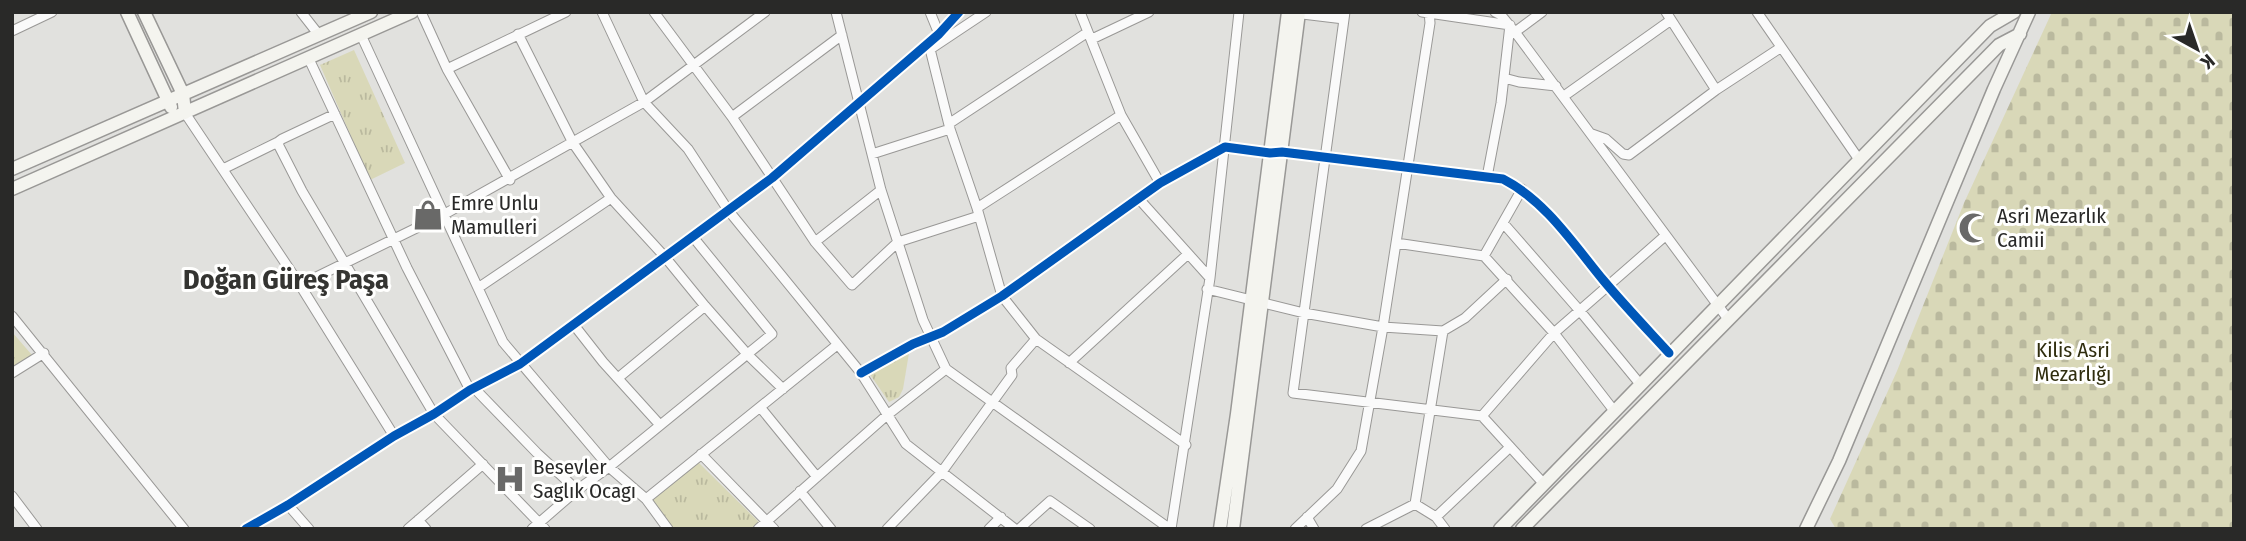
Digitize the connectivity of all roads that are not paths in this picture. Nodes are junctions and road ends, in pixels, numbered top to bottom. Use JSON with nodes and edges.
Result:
{"nodes":[{"id":1,"x":52,"y":12,"type":"edge"},
{"id":2,"x":127,"y":12,"type":"edge"},
{"id":3,"x":144,"y":12,"type":"edge"},
{"id":4,"x":302,"y":12,"type":"edge"},
{"id":5,"x":371,"y":12,"type":"edge"},
{"id":6,"x":412,"y":12,"type":"edge"},
{"id":7,"x":421,"y":12,"type":"edge"},
{"id":8,"x":566,"y":12,"type":"edge"},
{"id":9,"x":602,"y":12,"type":"edge"},
{"id":10,"x":765,"y":12,"type":"edge"},
{"id":11,"x":836,"y":12,"type":"edge"},
{"id":12,"x":930,"y":12,"type":"edge"},
{"id":13,"x":959,"y":12,"type":"edge"},
{"id":14,"x":986,"y":12,"type":"edge"},
{"id":15,"x":1080,"y":12,"type":"edge"},
{"id":16,"x":1149,"y":12,"type":"edge"},
{"id":17,"x":1239,"y":12,"type":"edge"},
{"id":18,"x":1542,"y":12,"type":"edge"},
{"id":19,"x":1757,"y":12,"type":"edge"},
{"id":20,"x":2014,"y":12,"type":"edge"},
{"id":21,"x":2029,"y":12,"type":"edge"},
{"id":22,"x":655,"y":13,"type":"edge"},
{"id":23,"x":1295,"y":13,"type":"edge"},
{"id":24,"x":1427,"y":13,"type":"edge"},
{"id":25,"x":1499,"y":13,"type":"edge"},
{"id":26,"x":1130,"y":16,"type":"edge"},
{"id":27,"x":1345,"y":16,"type":"edge"},
{"id":28,"x":1668,"y":16,"type":"edge"},
{"id":29,"x":1512,"y":28,"type":"junction"},
{"id":30,"x":12,"y":31,"type":"edge"},
{"id":31,"x":518,"y":34,"type":"junction"},
{"id":32,"x":939,"y":34,"type":"junction"},
{"id":33,"x":2020,"y":34,"type":"junction"},
{"id":34,"x":319,"y":35,"type":"junction"},
{"id":35,"x":361,"y":35,"type":"junction"},
{"id":36,"x":842,"y":35,"type":"junction"},
{"id":37,"x":1090,"y":35,"type":"junction"},
{"id":38,"x":1780,"y":48,"type":"junction"},
{"id":39,"x":930,"y":49,"type":"junction"},
{"id":40,"x":308,"y":57,"type":"junction"},
{"id":41,"x":695,"y":64,"type":"junction"},
{"id":42,"x":447,"y":69,"type":"junction"},
{"id":43,"x":1504,"y":78,"type":"junction"},
{"id":44,"x":1556,"y":86,"type":"junction"},
{"id":45,"x":1716,"y":90,"type":"junction"},
{"id":46,"x":183,"y":94,"type":"junction"},
{"id":47,"x":1564,"y":96,"type":"junction"},
{"id":48,"x":169,"y":100,"type":"junction"},
{"id":49,"x":645,"y":102,"type":"junction"},
{"id":50,"x":858,"y":104,"type":"junction"},
{"id":51,"x":335,"y":114,"type":"junction"},
{"id":52,"x":180,"y":115,"type":"junction"},
{"id":53,"x":1121,"y":115,"type":"junction"},
{"id":54,"x":732,"y":117,"type":"junction"},
{"id":55,"x":950,"y":126,"type":"junction"},
{"id":56,"x":1591,"y":133,"type":"junction"},
{"id":57,"x":278,"y":142,"type":"junction"},
{"id":58,"x":573,"y":143,"type":"junction"},
{"id":59,"x":1225,"y":148,"type":"junction"},
{"id":60,"x":1276,"y":153,"type":"junction"},
{"id":61,"x":872,"y":154,"type":"junction"},
{"id":62,"x":1327,"y":158,"type":"junction"},
{"id":63,"x":1860,"y":161,"type":"junction"},
{"id":64,"x":12,"y":169,"type":"edge"},
{"id":65,"x":223,"y":169,"type":"junction"},
{"id":66,"x":1408,"y":169,"type":"junction"},
{"id":67,"x":1487,"y":177,"type":"junction"},
{"id":68,"x":772,"y":178,"type":"junction"},
{"id":69,"x":510,"y":180,"type":"junction"},
{"id":70,"x":1160,"y":184,"type":"junction"},
{"id":71,"x":12,"y":189,"type":"edge"},
{"id":72,"x":1522,"y":189,"type":"junction"},
{"id":73,"x":881,"y":190,"type":"junction"},
{"id":74,"x":611,"y":198,"type":"junction"},
{"id":75,"x":1139,"y":199,"type":"junction"},
{"id":76,"x":728,"y":210,"type":"junction"},
{"id":77,"x":978,"y":212,"type":"junction"},
{"id":78,"x":443,"y":215,"type":"junction"},
{"id":79,"x":1504,"y":224,"type":"junction"},
{"id":80,"x":1665,"y":236,"type":"junction"},
{"id":81,"x":693,"y":237,"type":"junction"},
{"id":82,"x":393,"y":241,"type":"junction"},
{"id":83,"x":815,"y":242,"type":"junction"},
{"id":84,"x":898,"y":242,"type":"junction"},
{"id":85,"x":1396,"y":243,"type":"junction"},
{"id":86,"x":1188,"y":254,"type":"junction"},
{"id":87,"x":1485,"y":256,"type":"junction"},
{"id":88,"x":665,"y":257,"type":"junction"},
{"id":89,"x":344,"y":264,"type":"junction"},
{"id":90,"x":1210,"y":278,"type":"junction"},
{"id":91,"x":1507,"y":279,"type":"junction"},
{"id":92,"x":300,"y":285,"type":"junction"},
{"id":93,"x":1608,"y":286,"type":"junction"},
{"id":94,"x":478,"y":288,"type":"junction"},
{"id":95,"x":1207,"y":289,"type":"junction"},
{"id":96,"x":1002,"y":296,"type":"junction"},
{"id":97,"x":1256,"y":301,"type":"junction"},
{"id":98,"x":705,"y":306,"type":"junction"},
{"id":99,"x":1717,"y":306,"type":"junction"},
{"id":100,"x":1580,"y":311,"type":"junction"},
{"id":101,"x":1304,"y":313,"type":"junction"},
{"id":102,"x":12,"y":316,"type":"edge"},
{"id":103,"x":1728,"y":319,"type":"junction"},
{"id":104,"x":574,"y":325,"type":"junction"},
{"id":105,"x":16,"y":326,"type":"edge"},
{"id":106,"x":1383,"y":327,"type":"junction"},
{"id":107,"x":1443,"y":331,"type":"junction"},
{"id":108,"x":1553,"y":333,"type":"junction"},
{"id":109,"x":929,"y":336,"type":"junction"},
{"id":110,"x":1036,"y":339,"type":"junction"},
{"id":111,"x":838,"y":345,"type":"junction"},
{"id":112,"x":44,"y":353,"type":"junction"},
{"id":113,"x":1669,"y":353,"type":"junction"},
{"id":114,"x":748,"y":355,"type":"junction"},
{"id":115,"x":1069,"y":363,"type":"junction"},
{"id":116,"x":520,"y":364,"type":"junction"},
{"id":117,"x":946,"y":369,"type":"junction"},
{"id":118,"x":12,"y":373,"type":"edge"},
{"id":119,"x":861,"y":373,"type":"junction"},
{"id":120,"x":618,"y":378,"type":"junction"},
{"id":121,"x":1640,"y":384,"type":"junction"},
{"id":122,"x":472,"y":389,"type":"junction"},
{"id":123,"x":783,"y":389,"type":"junction"},
{"id":124,"x":993,"y":401,"type":"junction"},
{"id":125,"x":1370,"y":403,"type":"junction"},
{"id":126,"x":760,"y":407,"type":"junction"},
{"id":127,"x":1430,"y":410,"type":"junction"},
{"id":128,"x":1615,"y":412,"type":"junction"},
{"id":129,"x":434,"y":414,"type":"junction"},
{"id":130,"x":886,"y":416,"type":"junction"},
{"id":131,"x":1482,"y":416,"type":"junction"},
{"id":132,"x":660,"y":425,"type":"junction"},
{"id":133,"x":394,"y":436,"type":"junction"},
{"id":134,"x":1186,"y":445,"type":"junction"},
{"id":135,"x":1509,"y":448,"type":"junction"},
{"id":136,"x":701,"y":454,"type":"junction"},
{"id":137,"x":483,"y":464,"type":"junction"},
{"id":138,"x":609,"y":467,"type":"junction"},
{"id":139,"x":941,"y":473,"type":"junction"},
{"id":140,"x":817,"y":477,"type":"junction"},
{"id":141,"x":1544,"y":484,"type":"junction"},
{"id":142,"x":577,"y":490,"type":"junction"},
{"id":143,"x":800,"y":491,"type":"junction"},
{"id":144,"x":12,"y":496,"type":"edge"},
{"id":145,"x":646,"y":499,"type":"junction"},
{"id":146,"x":1415,"y":504,"type":"junction"},
{"id":147,"x":288,"y":505,"type":"junction"},
{"id":148,"x":1001,"y":517,"type":"junction"},
{"id":149,"x":1307,"y":517,"type":"junction"},
{"id":150,"x":1436,"y":517,"type":"junction"},
{"id":151,"x":418,"y":520,"type":"junction"},
{"id":152,"x":762,"y":525,"type":"edge"},
{"id":153,"x":538,"y":527,"type":"edge"},
{"id":154,"x":37,"y":529,"type":"edge"},
{"id":155,"x":184,"y":529,"type":"edge"},
{"id":156,"x":246,"y":529,"type":"edge"},
{"id":157,"x":309,"y":529,"type":"edge"},
{"id":158,"x":408,"y":529,"type":"edge"},
{"id":159,"x":426,"y":529,"type":"edge"},
{"id":160,"x":668,"y":529,"type":"edge"},
{"id":161,"x":774,"y":529,"type":"edge"},
{"id":162,"x":831,"y":529,"type":"edge"},
{"id":163,"x":887,"y":529,"type":"edge"},
{"id":164,"x":989,"y":529,"type":"edge"},
{"id":165,"x":1017,"y":529,"type":"edge"},
{"id":166,"x":1090,"y":529,"type":"edge"},
{"id":167,"x":1170,"y":529,"type":"edge"},
{"id":168,"x":1220,"y":529,"type":"edge"},
{"id":169,"x":1233,"y":529,"type":"edge"},
{"id":170,"x":1295,"y":529,"type":"edge"},
{"id":171,"x":1314,"y":529,"type":"edge"},
{"id":172,"x":1366,"y":529,"type":"edge"},
{"id":173,"x":1445,"y":529,"type":"edge"},
{"id":174,"x":1500,"y":529,"type":"edge"},
{"id":175,"x":1522,"y":529,"type":"edge"},
{"id":176,"x":1807,"y":529,"type":"edge"}],
"edges":[{"from":1,"to":30,"type":"street"},
{"from":2,"to":48,"type":"street"},
{"from":3,"to":46,"type":"street"},
{"from":4,"to":34,"type":"street"},
{"from":5,"to":34,"type":"street"},
{"from":6,"to":35,"type":"street"},
{"from":7,"to":42,"type":"street"},
{"from":8,"to":31,"type":"street"},
{"from":9,"to":49,"type":"street"},
{"from":10,"to":41,"type":"street"},
{"from":11,"to":36,"type":"street"},
{"from":12,"to":32,"type":"street"},
{"from":13,"to":32,"type":"street"},
{"from":14,"to":39,"type":"street"},
{"from":15,"to":37,"type":"street"},
{"from":16,"to":26,"type":"street"},
{"from":17,"to":59,"type":"street"},
{"from":18,"to":29,"type":"street"},
{"from":19,"to":38,"type":"street"},
{"from":20,"to":63,"type":"street"},
{"from":21,"to":33,"type":"street"},
{"from":22,"to":41,"type":"street"},
{"from":23,"to":27,"type":"street"},
{"from":23,"to":60,"type":"street"},
{"from":24,"to":29,"type":"street"},
{"from":24,"to":66,"type":"street"},
{"from":25,"to":29,"type":"street"},
{"from":26,"to":37,"type":"street"},
{"from":27,"to":62,"type":"street"},
{"from":28,"to":45,"type":"street"},
{"from":28,"to":47,"type":"street"},
{"from":29,"to":43,"type":"street"},
{"from":29,"to":44,"type":"street"},
{"from":31,"to":42,"type":"street"},
{"from":31,"to":58,"type":"street"},
{"from":32,"to":39,"type":"street"},
{"from":32,"to":50,"type":"street"},
{"from":33,"to":103,"type":"street"},
{"from":33,"to":176,"type":"street"},
{"from":34,"to":46,"type":"street"},
{"from":35,"to":40,"type":"street"},
{"from":35,"to":78,"type":"street"},
{"from":36,"to":50,"type":"street"},
{"from":36,"to":54,"type":"street"},
{"from":37,"to":53,"type":"street"},
{"from":37,"to":55,"type":"street"},
{"from":38,"to":45,"type":"street"},
{"from":38,"to":63,"type":"street"},
{"from":39,"to":55,"type":"street"},
{"from":40,"to":51,"type":"street"},
{"from":40,"to":52,"type":"street"},
{"from":41,"to":49,"type":"street"},
{"from":41,"to":54,"type":"street"},
{"from":42,"to":69,"type":"street"},
{"from":43,"to":44,"type":"street"},
{"from":43,"to":67,"type":"street"},
{"from":44,"to":47,"type":"street"},
{"from":45,"to":56,"type":"street"},
{"from":46,"to":48,"type":"street"},
{"from":46,"to":52,"type":"street"},
{"from":47,"to":56,"type":"street"},
{"from":48,"to":52,"type":"street"},
{"from":48,"to":64,"type":"street"},
{"from":49,"to":58,"type":"street"},
{"from":49,"to":76,"type":"street"},
{"from":50,"to":61,"type":"street"},
{"from":50,"to":68,"type":"street"},
{"from":51,"to":57,"type":"street"},
{"from":51,"to":82,"type":"street"},
{"from":52,"to":65,"type":"street"},
{"from":52,"to":71,"type":"street"},
{"from":53,"to":70,"type":"street"},
{"from":53,"to":77,"type":"street"},
{"from":54,"to":68,"type":"street"},
{"from":55,"to":61,"type":"street"},
{"from":55,"to":77,"type":"street"},
{"from":56,"to":80,"type":"street"},
{"from":57,"to":65,"type":"street"},
{"from":57,"to":89,"type":"street"},
{"from":58,"to":69,"type":"street"},
{"from":58,"to":74,"type":"street"},
{"from":59,"to":60,"type":"street"},
{"from":59,"to":70,"type":"street"},
{"from":59,"to":90,"type":"street"},
{"from":60,"to":62,"type":"street"},
{"from":60,"to":97,"type":"street"},
{"from":61,"to":73,"type":"street"},
{"from":62,"to":66,"type":"street"},
{"from":62,"to":101,"type":"street"},
{"from":63,"to":99,"type":"street"},
{"from":65,"to":92,"type":"street"},
{"from":66,"to":67,"type":"street"},
{"from":66,"to":85,"type":"street"},
{"from":67,"to":72,"type":"street"},
{"from":68,"to":76,"type":"street"},
{"from":68,"to":83,"type":"street"},
{"from":69,"to":78,"type":"street"},
{"from":70,"to":75,"type":"street"},
{"from":72,"to":79,"type":"street"},
{"from":72,"to":93,"type":"street"},
{"from":73,"to":83,"type":"street"},
{"from":73,"to":84,"type":"street"},
{"from":74,"to":88,"type":"street"},
{"from":74,"to":94,"type":"street"},
{"from":75,"to":86,"type":"street"},
{"from":75,"to":96,"type":"street"},
{"from":76,"to":81,"type":"street"},
{"from":76,"to":111,"type":"street"},
{"from":77,"to":84,"type":"street"},
{"from":77,"to":96,"type":"street"},
{"from":78,"to":82,"type":"street"},
{"from":78,"to":94,"type":"street"},
{"from":79,"to":87,"type":"street"},
{"from":79,"to":100,"type":"street"},
{"from":80,"to":93,"type":"street"},
{"from":80,"to":99,"type":"street"},
{"from":81,"to":88,"type":"street"},
{"from":81,"to":114,"type":"street"},
{"from":82,"to":89,"type":"street"},
{"from":82,"to":122,"type":"street"},
{"from":83,"to":84,"type":"street"},
{"from":84,"to":109,"type":"street"},
{"from":85,"to":87,"type":"street"},
{"from":85,"to":106,"type":"street"},
{"from":86,"to":90,"type":"street"},
{"from":86,"to":115,"type":"street"},
{"from":87,"to":91,"type":"street"},
{"from":88,"to":98,"type":"street"},
{"from":88,"to":104,"type":"street"},
{"from":89,"to":92,"type":"street"},
{"from":89,"to":129,"type":"street"},
{"from":90,"to":95,"type":"street"},
{"from":91,"to":107,"type":"street"},
{"from":91,"to":108,"type":"street"},
{"from":92,"to":133,"type":"street"},
{"from":93,"to":100,"type":"street"},
{"from":93,"to":113,"type":"street"},
{"from":94,"to":116,"type":"street"},
{"from":95,"to":97,"type":"street"},
{"from":95,"to":134,"type":"street"},
{"from":96,"to":109,"type":"street"},
{"from":96,"to":110,"type":"street"},
{"from":97,"to":101,"type":"street"},
{"from":97,"to":168,"type":"street"},
{"from":97,"to":169,"type":"street"},
{"from":98,"to":114,"type":"street"},
{"from":98,"to":120,"type":"street"},
{"from":99,"to":103,"type":"street"},
{"from":99,"to":113,"type":"street"},
{"from":100,"to":108,"type":"street"},
{"from":100,"to":121,"type":"street"},
{"from":101,"to":106,"type":"street"},
{"from":101,"to":125,"type":"street"},
{"from":102,"to":105,"type":"street"},
{"from":103,"to":175,"type":"street"},
{"from":104,"to":116,"type":"street"},
{"from":104,"to":120,"type":"street"},
{"from":105,"to":112,"type":"street"},
{"from":106,"to":107,"type":"street"},
{"from":106,"to":125,"type":"street"},
{"from":107,"to":127,"type":"street"},
{"from":108,"to":128,"type":"street"},
{"from":108,"to":131,"type":"street"},
{"from":109,"to":117,"type":"street"},
{"from":109,"to":119,"type":"street"},
{"from":110,"to":115,"type":"street"},
{"from":110,"to":124,"type":"street"},
{"from":111,"to":119,"type":"street"},
{"from":111,"to":123,"type":"street"},
{"from":112,"to":118,"type":"street"},
{"from":112,"to":155,"type":"street"},
{"from":113,"to":121,"type":"street"},
{"from":114,"to":123,"type":"street"},
{"from":114,"to":132,"type":"street"},
{"from":115,"to":134,"type":"street"},
{"from":116,"to":122,"type":"street"},
{"from":116,"to":138,"type":"street"},
{"from":117,"to":124,"type":"street"},
{"from":117,"to":130,"type":"street"},
{"from":119,"to":130,"type":"street"},
{"from":120,"to":132,"type":"street"},
{"from":121,"to":128,"type":"street"},
{"from":122,"to":129,"type":"street"},
{"from":122,"to":142,"type":"street"},
{"from":123,"to":126,"type":"street"},
{"from":124,"to":139,"type":"street"},
{"from":124,"to":167,"type":"street"},
{"from":125,"to":127,"type":"street"},
{"from":125,"to":149,"type":"street"},
{"from":126,"to":136,"type":"street"},
{"from":126,"to":140,"type":"street"},
{"from":127,"to":131,"type":"street"},
{"from":127,"to":146,"type":"street"},
{"from":128,"to":141,"type":"street"},
{"from":129,"to":133,"type":"street"},
{"from":129,"to":137,"type":"street"},
{"from":130,"to":139,"type":"street"},
{"from":130,"to":140,"type":"street"},
{"from":131,"to":135,"type":"street"},
{"from":132,"to":138,"type":"street"},
{"from":133,"to":147,"type":"street"},
{"from":134,"to":167,"type":"street"},
{"from":135,"to":141,"type":"street"},
{"from":135,"to":150,"type":"street"},
{"from":136,"to":145,"type":"street"},
{"from":136,"to":152,"type":"street"},
{"from":137,"to":151,"type":"street"},
{"from":137,"to":153,"type":"street"},
{"from":138,"to":142,"type":"street"},
{"from":138,"to":145,"type":"street"},
{"from":139,"to":148,"type":"street"},
{"from":139,"to":163,"type":"street"},
{"from":140,"to":143,"type":"street"},
{"from":141,"to":174,"type":"street"},
{"from":142,"to":153,"type":"street"},
{"from":143,"to":152,"type":"street"},
{"from":143,"to":162,"type":"street"},
{"from":144,"to":154,"type":"street"},
{"from":145,"to":160,"type":"street"},
{"from":146,"to":150,"type":"street"},
{"from":146,"to":172,"type":"street"},
{"from":147,"to":156,"type":"street"},
{"from":147,"to":157,"type":"street"},
{"from":148,"to":164,"type":"street"},
{"from":148,"to":165,"type":"street"},
{"from":149,"to":170,"type":"street"},
{"from":149,"to":171,"type":"street"},
{"from":150,"to":173,"type":"street"},
{"from":151,"to":158,"type":"street"},
{"from":151,"to":159,"type":"street"},
{"from":152,"to":161,"type":"street"},
{"from":165,"to":166,"type":"street"}]}
